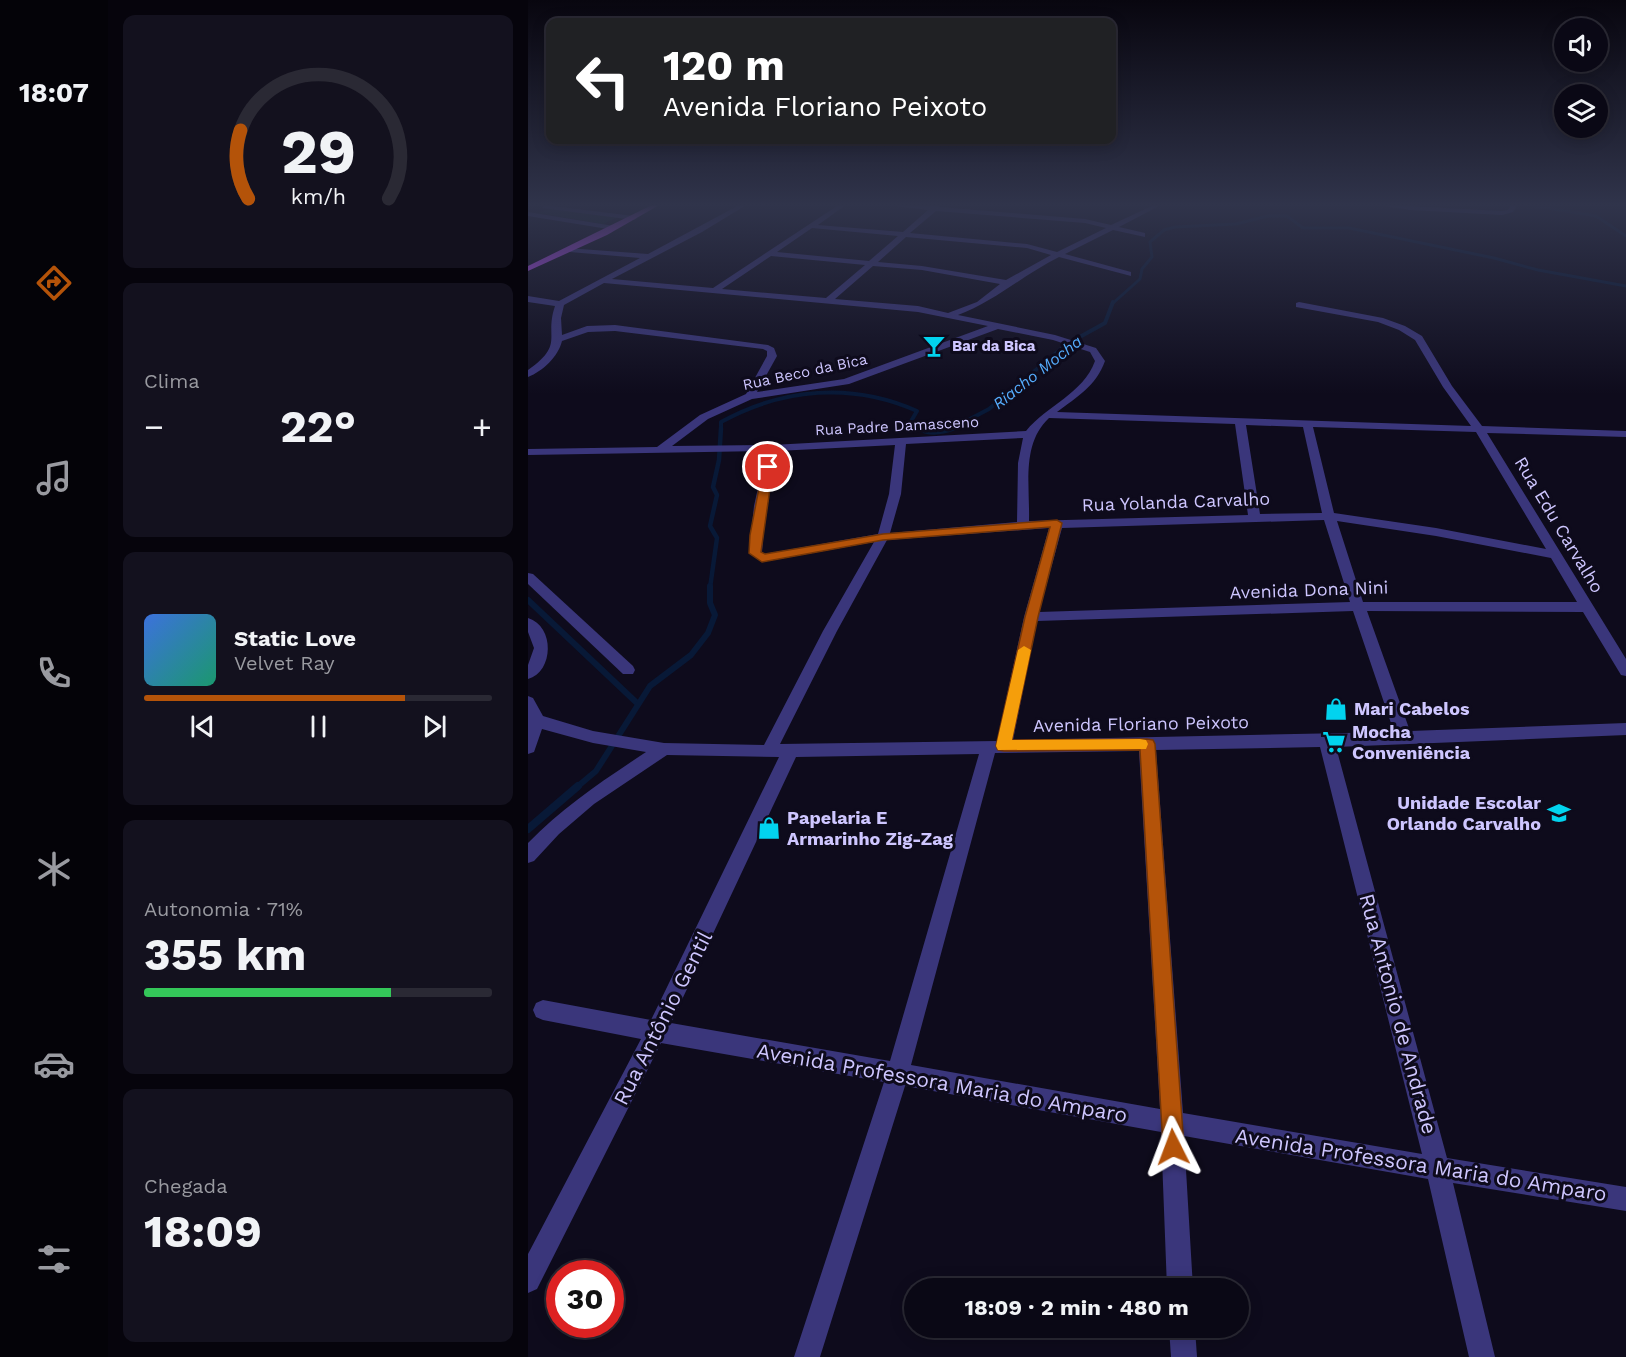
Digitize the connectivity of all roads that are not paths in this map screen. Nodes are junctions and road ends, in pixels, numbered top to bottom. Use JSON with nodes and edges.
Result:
{"nodes":[{"id":1,"x":625,"y":267,"type":"edge"},
{"id":2,"x":750,"y":267,"type":"edge"},
{"id":3,"x":866,"y":267,"type":"edge"},
{"id":4,"x":910,"y":267,"type":"edge"},
{"id":5,"x":1034,"y":267,"type":"edge"},
{"id":6,"x":1106,"y":267,"type":"edge"},
{"id":7,"x":1128,"y":274,"type":"dead end"},
{"id":8,"x":601,"y":280,"type":"junction"},
{"id":9,"x":1007,"y":283,"type":"junction"},
{"id":10,"x":715,"y":290,"type":"junction"},
{"id":11,"x":528,"y":299,"type":"edge"},
{"id":12,"x":828,"y":301,"type":"junction"},
{"id":13,"x":560,"y":304,"type":"junction"},
{"id":14,"x":980,"y":304,"type":"junction"},
{"id":15,"x":1299,"y":305,"type":"dead end"},
{"id":16,"x":950,"y":315,"type":"junction"},
{"id":17,"x":984,"y":323,"type":"junction"},
{"id":18,"x":997,"y":326,"type":"junction"},
{"id":19,"x":558,"y":339,"type":"junction"},
{"id":20,"x":531,"y":370,"type":"edge"},
{"id":21,"x":750,"y":396,"type":"junction"},
{"id":22,"x":1046,"y":415,"type":"junction"},
{"id":23,"x":1239,"y":421,"type":"junction"},
{"id":24,"x":1307,"y":423,"type":"junction"},
{"id":25,"x":1479,"y":429,"type":"junction"},
{"id":26,"x":1030,"y":434,"type":"junction"},
{"id":27,"x":1626,"y":434,"type":"edge"},
{"id":28,"x":901,"y":442,"type":"junction"},
{"id":29,"x":772,"y":448,"type":"junction"},
{"id":30,"x":661,"y":449,"type":"junction"},
{"id":31,"x":528,"y":452,"type":"edge"},
{"id":32,"x":1329,"y":516,"type":"junction"},
{"id":33,"x":1254,"y":517,"type":"junction"},
{"id":34,"x":1057,"y":523,"type":"junction"},
{"id":35,"x":1023,"y":525,"type":"junction"},
{"id":36,"x":883,"y":537,"type":"junction"},
{"id":37,"x":1556,"y":555,"type":"junction"},
{"id":38,"x":528,"y":577,"type":"edge"},
{"id":39,"x":1358,"y":606,"type":"junction"},
{"id":40,"x":1587,"y":607,"type":"junction"},
{"id":41,"x":1031,"y":617,"type":"junction"},
{"id":42,"x":528,"y":622,"type":"edge"},
{"id":43,"x":628,"y":670,"type":"dead end"},
{"id":44,"x":1626,"y":671,"type":"edge"},
{"id":45,"x":528,"y":674,"type":"edge"},
{"id":46,"x":528,"y":702,"type":"edge"},
{"id":47,"x":537,"y":720,"type":"junction"},
{"id":48,"x":1626,"y":729,"type":"edge"},
{"id":49,"x":1404,"y":737,"type":"junction"},
{"id":50,"x":1326,"y":741,"type":"junction"},
{"id":51,"x":1147,"y":744,"type":"junction"},
{"id":52,"x":997,"y":746,"type":"junction"},
{"id":53,"x":528,"y":748,"type":"edge"},
{"id":54,"x":664,"y":749,"type":"junction"},
{"id":55,"x":768,"y":752,"type":"junction"},
{"id":56,"x":790,"y":752,"type":"junction"},
{"id":57,"x":528,"y":855,"type":"edge"},
{"id":58,"x":543,"y":1010,"type":"dead end"},
{"id":59,"x":657,"y":1033,"type":"junction"},
{"id":60,"x":898,"y":1073,"type":"junction"},
{"id":61,"x":1172,"y":1124,"type":"junction"},
{"id":62,"x":1438,"y":1170,"type":"junction"},
{"id":63,"x":1626,"y":1199,"type":"edge"},
{"id":64,"x":1180,"y":1278,"type":"edge"},
{"id":65,"x":528,"y":1280,"type":"edge"},
{"id":66,"x":1183,"y":1338,"type":"edge"},
{"id":67,"x":807,"y":1357,"type":"edge"},
{"id":68,"x":1184,"y":1357,"type":"edge"},
{"id":69,"x":1482,"y":1357,"type":"edge"}],
"edges":[{"from":1,"to":8,"type":"street"},
{"from":2,"to":10,"type":"street"},
{"from":3,"to":12,"type":"street"},
{"from":4,"to":9,"type":"street"},
{"from":5,"to":9,"type":"street"},
{"from":6,"to":7,"type":"street"},
{"from":8,"to":10,"type":"street"},
{"from":8,"to":13,"type":"street"},
{"from":9,"to":14,"type":"street"},
{"from":10,"to":12,"type":"street"},
{"from":11,"to":13,"type":"street"},
{"from":12,"to":16,"type":"street"},
{"from":13,"to":19,"type":"street"},
{"from":14,"to":16,"type":"street"},
{"from":14,"to":17,"type":"street"},
{"from":15,"to":25,"type":"street","name":"Rua Edu Carvalho"},
{"from":16,"to":17,"type":"street"},
{"from":17,"to":18,"type":"street"},
{"from":18,"to":21,"type":"street","name":"Rua Beco da Bica"},
{"from":18,"to":22,"type":"street"},
{"from":19,"to":20,"type":"street"},
{"from":19,"to":21,"type":"street"},
{"from":21,"to":30,"type":"street","name":"Rua Beco da Bica"},
{"from":22,"to":23,"type":"street"},
{"from":22,"to":26,"type":"street"},
{"from":23,"to":24,"type":"street"},
{"from":23,"to":33,"type":"street"},
{"from":24,"to":25,"type":"street"},
{"from":24,"to":32,"type":"street"},
{"from":25,"to":27,"type":"street"},
{"from":25,"to":37,"type":"street","name":"Rua Edu Carvalho"},
{"from":26,"to":28,"type":"street","name":"Rua Padre Damasceno"},
{"from":26,"to":35,"type":"street"},
{"from":28,"to":29,"type":"street","name":"Rua Padre Damasceno"},
{"from":28,"to":36,"type":"street"},
{"from":29,"to":30,"type":"street","name":"Rua Padre Damasceno"},
{"from":29,"to":36,"type":"street","name":"Rua Yolanda Carvalho"},
{"from":30,"to":31,"type":"street"},
{"from":32,"to":33,"type":"street","name":"Rua Yolanda Carvalho"},
{"from":32,"to":37,"type":"street","name":"Rua Yolanda Carvalho"},
{"from":32,"to":39,"type":"street"},
{"from":33,"to":34,"type":"street","name":"Rua Yolanda Carvalho"},
{"from":34,"to":35,"type":"street","name":"Rua Yolanda Carvalho"},
{"from":34,"to":41,"type":"street"},
{"from":35,"to":36,"type":"street","name":"Rua Yolanda Carvalho"},
{"from":36,"to":55,"type":"street"},
{"from":37,"to":40,"type":"street","name":"Rua Edu Carvalho"},
{"from":38,"to":43,"type":"street"},
{"from":39,"to":40,"type":"street","name":"Avenida Dona Nini"},
{"from":39,"to":41,"type":"street","name":"Avenida Dona Nini"},
{"from":39,"to":49,"type":"street"},
{"from":40,"to":44,"type":"street","name":"Rua Edu Carvalho"},
{"from":41,"to":52,"type":"street"},
{"from":42,"to":45,"type":"street"},
{"from":46,"to":47,"type":"street"},
{"from":47,"to":53,"type":"street"},
{"from":47,"to":54,"type":"street","name":"Avenida Floriano Peixoto"},
{"from":48,"to":49,"type":"street","name":"Avenida Floriano Peixoto"},
{"from":49,"to":50,"type":"street","name":"Avenida Floriano Peixoto"},
{"from":50,"to":51,"type":"street","name":"Avenida Floriano Peixoto"},
{"from":50,"to":62,"type":"street","name":"Rua Antonio de Andrade"},
{"from":51,"to":52,"type":"street","name":"Avenida Floriano Peixoto"},
{"from":51,"to":61,"type":"street"},
{"from":52,"to":56,"type":"street","name":"Avenida Floriano Peixoto"},
{"from":52,"to":60,"type":"street"},
{"from":54,"to":55,"type":"street","name":"Avenida Floriano Peixoto"},
{"from":54,"to":57,"type":"street"},
{"from":55,"to":56,"type":"street","name":"Avenida Floriano Peixoto"},
{"from":56,"to":59,"type":"street","name":"Rua Antônio Gentil"},
{"from":58,"to":59,"type":"street","name":"Avenida Professora Maria do Amparo"},
{"from":59,"to":60,"type":"street","name":"Avenida Professora Maria do Amparo"},
{"from":59,"to":65,"type":"street","name":"Rua Antônio Gentil"},
{"from":60,"to":61,"type":"street","name":"Avenida Professora Maria do Amparo"},
{"from":60,"to":67,"type":"street"},
{"from":61,"to":62,"type":"street","name":"Avenida Professora Maria do Amparo"},
{"from":61,"to":64,"type":"street"},
{"from":62,"to":63,"type":"street","name":"Avenida Professora Maria do Amparo"},
{"from":62,"to":69,"type":"street","name":"Rua Antonio de Andrade"},
{"from":66,"to":68,"type":"street"}]}
